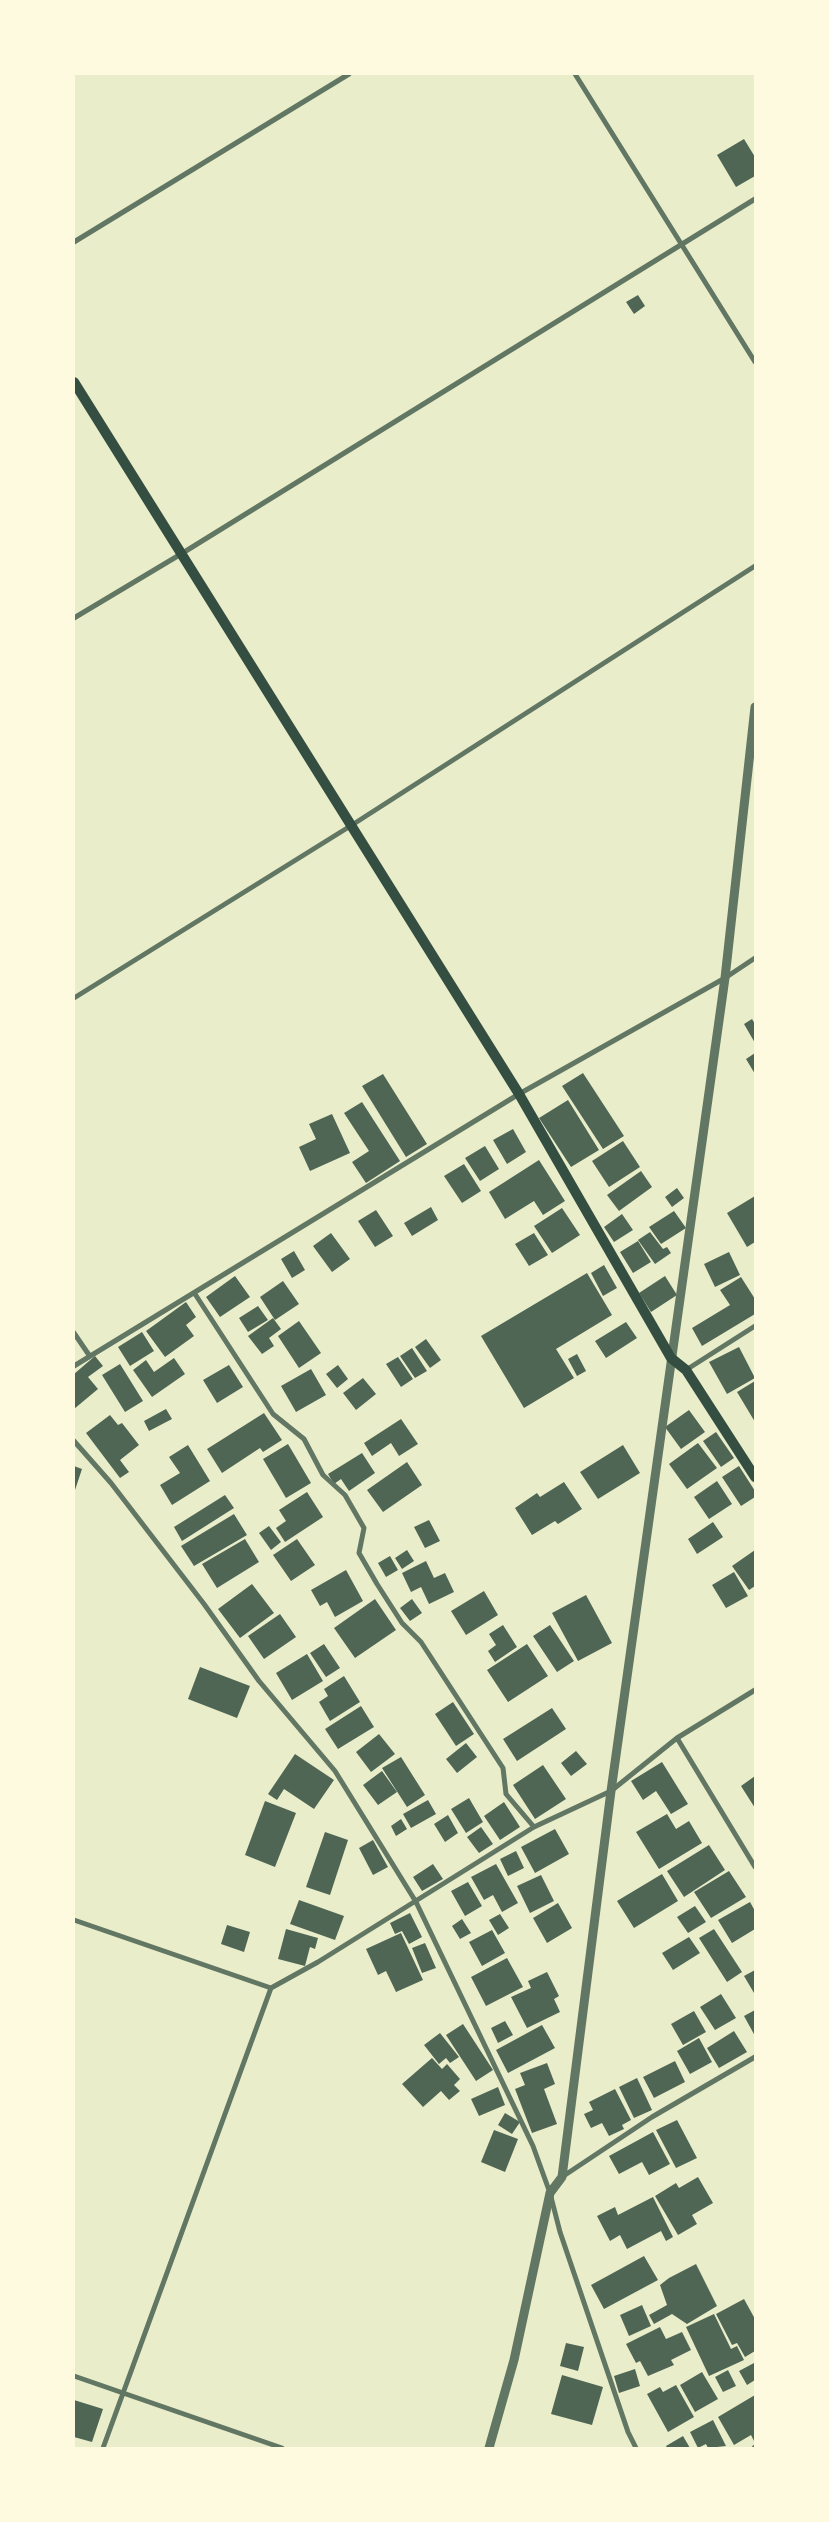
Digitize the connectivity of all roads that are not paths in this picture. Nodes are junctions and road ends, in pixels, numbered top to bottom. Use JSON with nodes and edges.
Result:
{"nodes":[{"id":1,"x":349,"y":74,"type":"edge"},
{"id":2,"x":575,"y":74,"type":"edge"},
{"id":3,"x":755,"y":200,"type":"edge"},
{"id":4,"x":74,"y":242,"type":"edge"},
{"id":5,"x":682,"y":246,"type":"junction"},
{"id":6,"x":755,"y":362,"type":"edge"},
{"id":7,"x":74,"y":382,"type":"edge"},
{"id":8,"x":181,"y":554,"type":"junction"},
{"id":9,"x":755,"y":566,"type":"edge"},
{"id":10,"x":74,"y":618,"type":"edge"},
{"id":11,"x":755,"y":707,"type":"edge"},
{"id":12,"x":352,"y":826,"type":"junction"},
{"id":13,"x":755,"y":958,"type":"edge"},
{"id":14,"x":725,"y":978,"type":"junction"},
{"id":15,"x":74,"y":998,"type":"edge"},
{"id":16,"x":519,"y":1094,"type":"junction"},
{"id":17,"x":195,"y":1294,"type":"junction"},
{"id":18,"x":755,"y":1326,"type":"edge"},
{"id":19,"x":74,"y":1333,"type":"edge"},
{"id":20,"x":89,"y":1355,"type":"junction"},
{"id":21,"x":671,"y":1358,"type":"junction"},
{"id":22,"x":74,"y":1366,"type":"edge"},
{"id":23,"x":686,"y":1370,"type":"junction"},
{"id":24,"x":74,"y":1441,"type":"edge"},
{"id":25,"x":755,"y":1477,"type":"edge"},
{"id":26,"x":755,"y":1690,"type":"edge"},
{"id":27,"x":677,"y":1738,"type":"junction"},
{"id":28,"x":611,"y":1791,"type":"junction"},
{"id":29,"x":534,"y":1826,"type":"junction"},
{"id":30,"x":755,"y":1867,"type":"edge"},
{"id":31,"x":416,"y":1902,"type":"junction"},
{"id":32,"x":74,"y":1920,"type":"edge"},
{"id":33,"x":271,"y":1988,"type":"junction"},
{"id":34,"x":755,"y":2057,"type":"edge"},
{"id":35,"x":562,"y":2177,"type":"junction"},
{"id":36,"x":550,"y":2193,"type":"junction"},
{"id":37,"x":74,"y":2376,"type":"edge"},
{"id":38,"x":123,"y":2393,"type":"junction"},
{"id":39,"x":103,"y":2448,"type":"edge"},
{"id":40,"x":282,"y":2448,"type":"edge"},
{"id":41,"x":489,"y":2448,"type":"edge"},
{"id":42,"x":636,"y":2448,"type":"edge"}],
"edges":[{"from":1,"to":4,"type":"street"},
{"from":2,"to":5,"type":"street"},
{"from":3,"to":5,"type":"street"},
{"from":5,"to":6,"type":"street"},
{"from":5,"to":8,"type":"street"},
{"from":7,"to":8,"type":"main road"},
{"from":8,"to":10,"type":"street"},
{"from":8,"to":12,"type":"main road"},
{"from":9,"to":12,"type":"street"},
{"from":11,"to":14,"type":"street"},
{"from":12,"to":15,"type":"street"},
{"from":12,"to":16,"type":"main road"},
{"from":13,"to":14,"type":"street"},
{"from":14,"to":16,"type":"street"},
{"from":14,"to":21,"type":"street"},
{"from":16,"to":17,"type":"street"},
{"from":16,"to":21,"type":"main road"},
{"from":17,"to":20,"type":"street"},
{"from":17,"to":29,"type":"street"},
{"from":18,"to":23,"type":"street"},
{"from":19,"to":20,"type":"street"},
{"from":20,"to":22,"type":"street"},
{"from":21,"to":23,"type":"main road"},
{"from":21,"to":28,"type":"street"},
{"from":23,"to":25,"type":"main road"},
{"from":24,"to":31,"type":"street"},
{"from":26,"to":27,"type":"street"},
{"from":27,"to":28,"type":"street"},
{"from":27,"to":30,"type":"street"},
{"from":28,"to":29,"type":"street"},
{"from":28,"to":35,"type":"street"},
{"from":29,"to":31,"type":"street"},
{"from":31,"to":33,"type":"street"},
{"from":31,"to":36,"type":"street"},
{"from":32,"to":33,"type":"street"},
{"from":33,"to":38,"type":"street"},
{"from":34,"to":35,"type":"street"},
{"from":35,"to":36,"type":"street"},
{"from":36,"to":41,"type":"street"},
{"from":36,"to":42,"type":"street"},
{"from":37,"to":38,"type":"street"},
{"from":38,"to":39,"type":"street"},
{"from":38,"to":40,"type":"street"}]}
